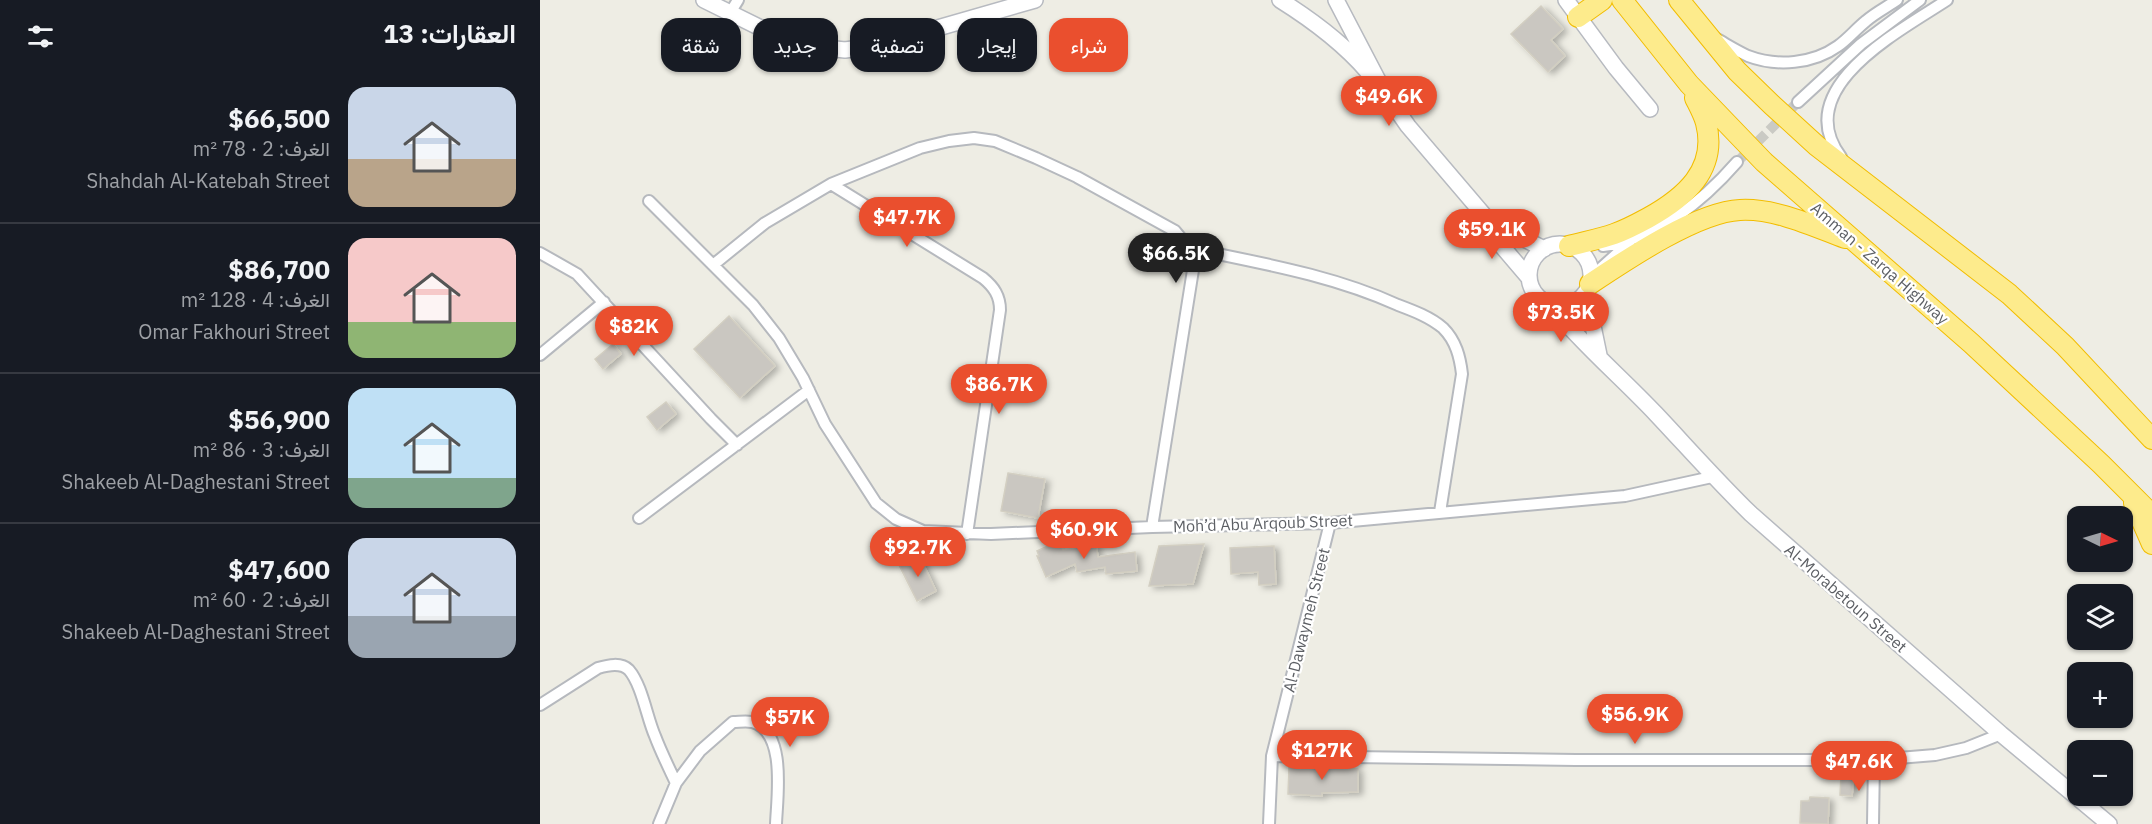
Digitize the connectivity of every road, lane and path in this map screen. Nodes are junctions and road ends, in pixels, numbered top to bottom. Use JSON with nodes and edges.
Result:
{"nodes":[{"id":1,"x":704,"y":0,"type":"edge"},
{"id":2,"x":1035,"y":0,"type":"edge"},
{"id":3,"x":1280,"y":0,"type":"edge"},
{"id":4,"x":1336,"y":0,"type":"edge"},
{"id":5,"x":1566,"y":0,"type":"edge"},
{"id":6,"x":1602,"y":0,"type":"edge"},
{"id":7,"x":1622,"y":0,"type":"edge"},
{"id":8,"x":1679,"y":0,"type":"edge"},
{"id":9,"x":1897,"y":0,"type":"edge"},
{"id":10,"x":1920,"y":0,"type":"edge"},
{"id":11,"x":1947,"y":0,"type":"edge"},
{"id":12,"x":734,"y":6,"type":"edge"},
{"id":13,"x":1578,"y":17,"type":"junction"},
{"id":14,"x":1703,"y":31,"type":"junction"},
{"id":15,"x":1689,"y":84,"type":"junction"},
{"id":16,"x":1383,"y":90,"type":"junction"},
{"id":17,"x":1798,"y":102,"type":"tunnel mouth"},
{"id":18,"x":1650,"y":109,"type":"dead end"},
{"id":19,"x":1737,"y":162,"type":"tunnel mouth"},
{"id":20,"x":1856,"y":177,"type":"junction"},
{"id":21,"x":831,"y":184,"type":"junction"},
{"id":22,"x":649,"y":201,"type":"dead end"},
{"id":23,"x":1489,"y":221,"type":"junction"},
{"id":24,"x":1633,"y":240,"type":"junction"},
{"id":25,"x":1858,"y":243,"type":"junction"},
{"id":26,"x":1189,"y":248,"type":"junction"},
{"id":27,"x":1573,"y":248,"type":"junction"},
{"id":28,"x":1544,"y":249,"type":"junction"},
{"id":29,"x":540,"y":253,"type":"edge"},
{"id":30,"x":713,"y":265,"type":"junction"},
{"id":31,"x":1529,"y":278,"type":"junction"},
{"id":32,"x":1589,"y":285,"type":"junction"},
{"id":33,"x":604,"y":302,"type":"junction"},
{"id":34,"x":1550,"y":305,"type":"junction"},
{"id":35,"x":540,"y":355,"type":"edge"},
{"id":36,"x":1599,"y":355,"type":"junction"},
{"id":37,"x":809,"y":390,"type":"junction"},
{"id":38,"x":2150,"y":434,"type":"edge"},
{"id":39,"x":737,"y":445,"type":"junction"},
{"id":40,"x":1712,"y":477,"type":"junction"},
{"id":41,"x":2129,"y":492,"type":"junction"},
{"id":42,"x":1440,"y":513,"type":"junction"},
{"id":43,"x":2152,"y":515,"type":"edge"},
{"id":44,"x":639,"y":518,"type":"dead end"},
{"id":45,"x":1330,"y":523,"type":"junction"},
{"id":46,"x":1152,"y":527,"type":"junction"},
{"id":47,"x":967,"y":534,"type":"junction"},
{"id":48,"x":2152,"y":544,"type":"edge"},
{"id":49,"x":540,"y":705,"type":"edge"},
{"id":50,"x":2001,"y":734,"type":"junction"},
{"id":51,"x":1272,"y":756,"type":"junction"},
{"id":52,"x":1874,"y":760,"type":"junction"},
{"id":53,"x":676,"y":783,"type":"junction"},
{"id":54,"x":659,"y":824,"type":"edge"},
{"id":55,"x":776,"y":824,"type":"edge"},
{"id":56,"x":1269,"y":824,"type":"edge"},
{"id":57,"x":1873,"y":824,"type":"edge"},
{"id":58,"x":2109,"y":824,"type":"edge"}],
"edges":[{"from":1,"to":12,"type":"street"},
{"from":2,"to":12,"type":"street"},
{"from":3,"to":16,"type":"street"},
{"from":4,"to":16,"type":"street"},
{"from":5,"to":13,"type":"street"},
{"from":6,"to":13,"type":"highway"},
{"from":7,"to":15,"type":"highway","name":"Amman - Zarqa Highway"},
{"from":8,"to":14,"type":"highway"},
{"from":9,"to":14,"type":"street"},
{"from":10,"to":17,"type":"street"},
{"from":11,"to":20,"type":"street"},
{"from":13,"to":18,"type":"street"},
{"from":14,"to":20,"type":"highway"},
{"from":15,"to":25,"type":"highway","name":"Amman - Zarqa Highway"},
{"from":15,"to":27,"type":"highway"},
{"from":16,"to":23,"type":"street"},
{"from":19,"to":24,"type":"street"},
{"from":20,"to":38,"type":"highway"},
{"from":21,"to":26,"type":"street"},
{"from":21,"to":30,"type":"street"},
{"from":21,"to":47,"type":"street"},
{"from":22,"to":30,"type":"street","name":"Moh’d Abu Arqoub Street"},
{"from":23,"to":28,"type":"street"},
{"from":23,"to":31,"type":"street"},
{"from":24,"to":27,"type":"street"},
{"from":24,"to":32,"type":"street"},
{"from":25,"to":32,"type":"highway"},
{"from":25,"to":41,"type":"highway","name":"Amman - Zarqa Highway"},
{"from":26,"to":42,"type":"street"},
{"from":26,"to":46,"type":"street"},
{"from":27,"to":28,"type":"street"},
{"from":27,"to":32,"type":"street"},
{"from":28,"to":31,"type":"street"},
{"from":29,"to":33,"type":"street"},
{"from":30,"to":37,"type":"street","name":"Moh’d Abu Arqoub Street"},
{"from":31,"to":34,"type":"street"},
{"from":32,"to":34,"type":"street"},
{"from":32,"to":36,"type":"street"},
{"from":33,"to":35,"type":"street"},
{"from":33,"to":39,"type":"street"},
{"from":34,"to":36,"type":"street","name":"Al-Morabetoun Street"},
{"from":36,"to":40,"type":"street","name":"Al-Morabetoun Street"},
{"from":37,"to":39,"type":"street"},
{"from":37,"to":47,"type":"street","name":"Moh’d Abu Arqoub Street"},
{"from":39,"to":44,"type":"street"},
{"from":40,"to":42,"type":"street","name":"Moh’d Abu Arqoub Street"},
{"from":40,"to":50,"type":"street","name":"Al-Morabetoun Street"},
{"from":41,"to":43,"type":"highway","name":"Amman - Zarqa Highway"},
{"from":41,"to":48,"type":"highway"},
{"from":42,"to":45,"type":"street","name":"Moh’d Abu Arqoub Street"},
{"from":45,"to":46,"type":"street","name":"Moh’d Abu Arqoub Street"},
{"from":45,"to":51,"type":"street","name":"Al-Dawaymeh Street"},
{"from":46,"to":47,"type":"street","name":"Moh’d Abu Arqoub Street"},
{"from":49,"to":53,"type":"street"},
{"from":50,"to":52,"type":"street"},
{"from":50,"to":58,"type":"street","name":"Al-Morabetoun Street"},
{"from":51,"to":52,"type":"street"},
{"from":51,"to":56,"type":"street","name":"Al-Dawaymeh Street"},
{"from":52,"to":57,"type":"street"},
{"from":53,"to":54,"type":"street"},
{"from":53,"to":55,"type":"street"}]}
